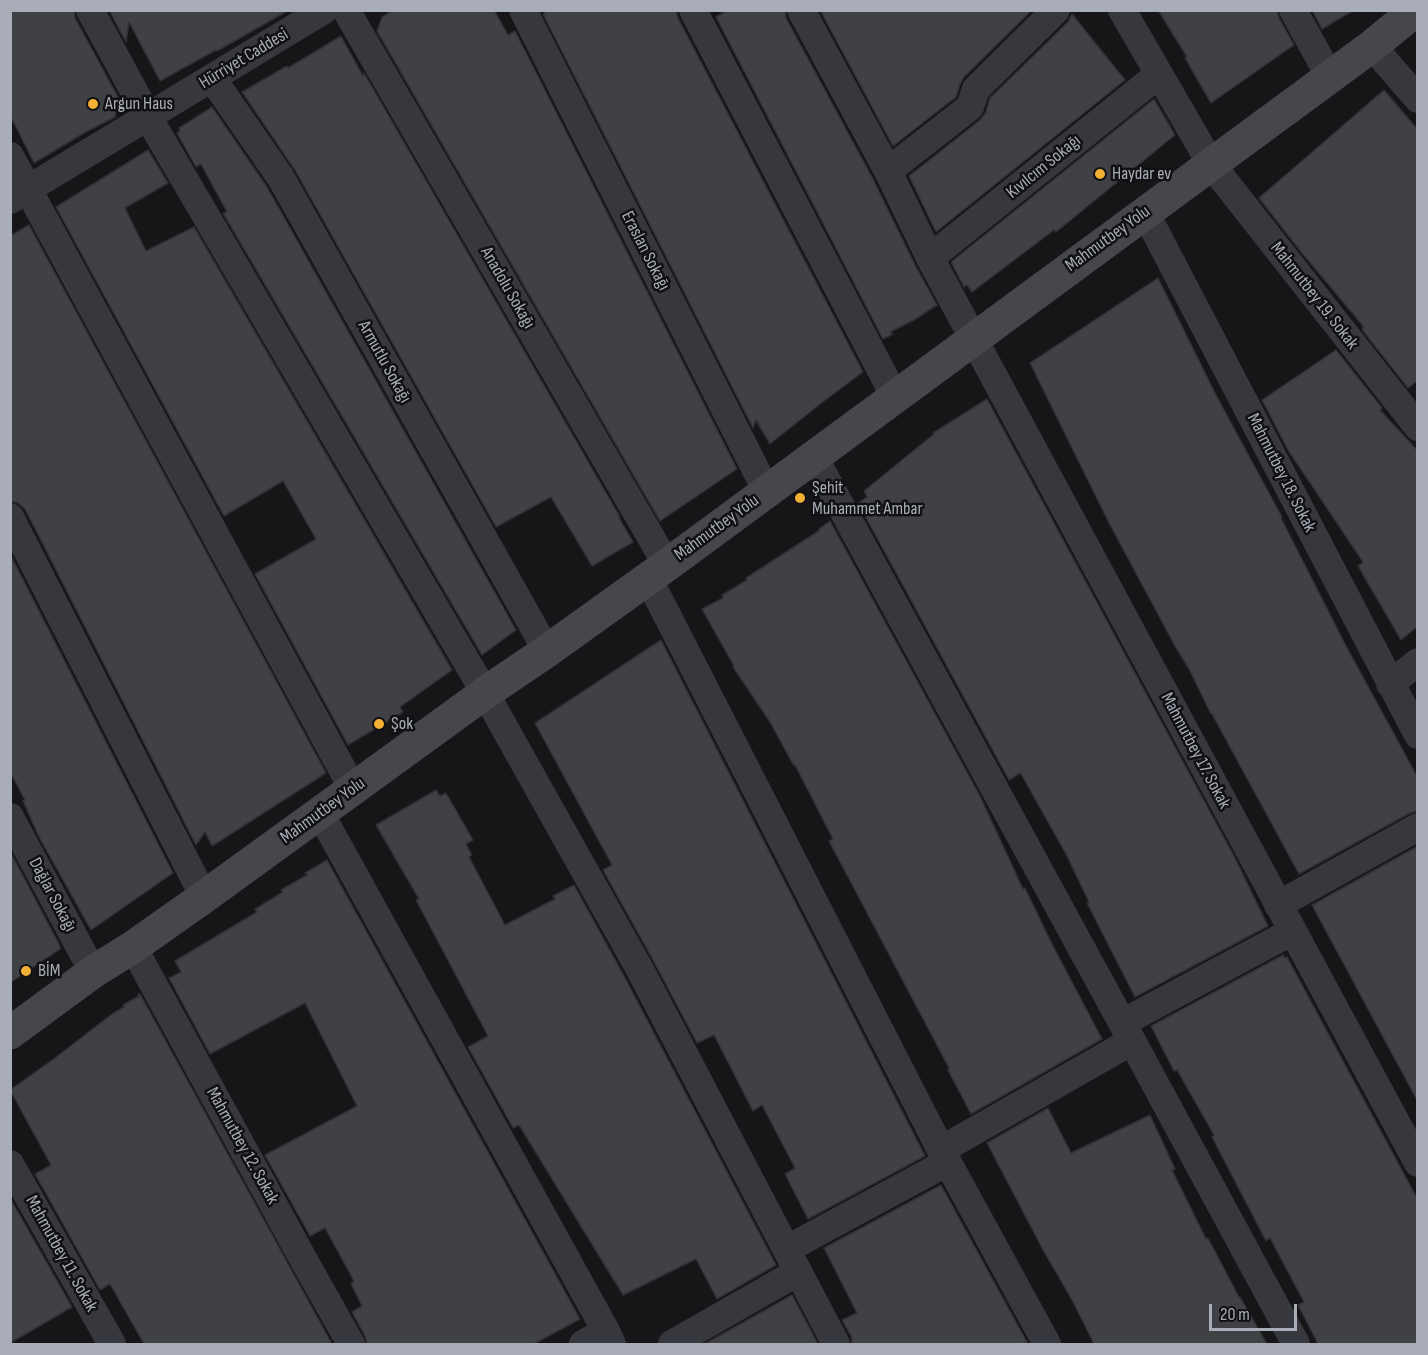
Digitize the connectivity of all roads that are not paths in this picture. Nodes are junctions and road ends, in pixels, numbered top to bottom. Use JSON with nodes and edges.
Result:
{"nodes":[{"id":1,"x":90,"y":10,"type":"edge"},
{"id":2,"x":324,"y":10,"type":"edge"},
{"id":3,"x":346,"y":10,"type":"edge"},
{"id":4,"x":523,"y":10,"type":"edge"},
{"id":5,"x":693,"y":10,"type":"edge"},
{"id":6,"x":801,"y":10,"type":"edge"},
{"id":7,"x":1056,"y":10,"type":"edge"},
{"id":8,"x":1122,"y":10,"type":"edge"},
{"id":9,"x":1293,"y":10,"type":"edge"},
{"id":10,"x":1416,"y":10,"type":"edge"},
{"id":11,"x":1372,"y":46,"type":"junction"},
{"id":12,"x":1158,"y":75,"type":"junction"},
{"id":13,"x":1330,"y":77,"type":"junction"},
{"id":14,"x":212,"y":78,"type":"junction"},
{"id":15,"x":1418,"y":99,"type":"edge"},
{"id":16,"x":148,"y":117,"type":"junction"},
{"id":17,"x":10,"y":156,"type":"edge"},
{"id":18,"x":1210,"y":164,"type":"junction"},
{"id":19,"x":888,"y":171,"type":"junction"},
{"id":20,"x":20,"y":194,"type":"edge"},
{"id":21,"x":1145,"y":212,"type":"junction"},
{"id":22,"x":930,"y":258,"type":"junction"},
{"id":23,"x":973,"y":339,"type":"junction"},
{"id":24,"x":895,"y":397,"type":"junction"},
{"id":25,"x":1418,"y":427,"type":"edge"},
{"id":26,"x":814,"y":456,"type":"junction"},
{"id":27,"x":767,"y":492,"type":"junction"},
{"id":28,"x":10,"y":518,"type":"edge"},
{"id":29,"x":658,"y":571,"type":"junction"},
{"id":30,"x":547,"y":651,"type":"junction"},
{"id":31,"x":1418,"y":662,"type":"edge"},
{"id":32,"x":1390,"y":684,"type":"junction"},
{"id":33,"x":486,"y":693,"type":"junction"},
{"id":34,"x":1418,"y":735,"type":"edge"},
{"id":35,"x":354,"y":789,"type":"junction"},
{"id":36,"x":320,"y":813,"type":"junction"},
{"id":37,"x":10,"y":818,"type":"edge"},
{"id":38,"x":1418,"y":827,"type":"edge"},
{"id":39,"x":204,"y":897,"type":"junction"},
{"id":40,"x":1278,"y":905,"type":"junction"},
{"id":41,"x":1293,"y":931,"type":"junction"},
{"id":42,"x":133,"y":947,"type":"junction"},
{"id":43,"x":93,"y":972,"type":"junction"},
{"id":44,"x":1127,"y":1032,"type":"junction"},
{"id":45,"x":10,"y":1033,"type":"edge"},
{"id":46,"x":944,"y":1156,"type":"junction"},
{"id":47,"x":1418,"y":1163,"type":"edge"},
{"id":48,"x":10,"y":1164,"type":"edge"},
{"id":49,"x":792,"y":1261,"type":"junction"},
{"id":50,"x":600,"y":1340,"type":"edge"},
{"id":51,"x":112,"y":1344,"type":"edge"},
{"id":52,"x":351,"y":1344,"type":"edge"},
{"id":53,"x":672,"y":1344,"type":"edge"},
{"id":54,"x":836,"y":1344,"type":"edge"},
{"id":55,"x":1047,"y":1344,"type":"edge"},
{"id":56,"x":1296,"y":1344,"type":"edge"}],
"edges":[{"from":1,"to":16,"type":"street"},
{"from":2,"to":14,"type":"street","name":"Hürriyet Caddesi"},
{"from":3,"to":29,"type":"street","name":"Anadolu Sokağı"},
{"from":4,"to":27,"type":"street","name":"Eraslan Sokağı"},
{"from":5,"to":24,"type":"street"},
{"from":6,"to":19,"type":"street","name":"Mahmutbey 17. Sokak"},
{"from":7,"to":19,"type":"street"},
{"from":8,"to":12,"type":"street","name":"Mahmutbey 19. Sokak"},
{"from":9,"to":13,"type":"street"},
{"from":10,"to":11,"type":"main road","name":"Mahmutbey Yolu"},
{"from":11,"to":13,"type":"main road","name":"Mahmutbey Yolu"},
{"from":11,"to":15,"type":"street"},
{"from":12,"to":18,"type":"street","name":"Mahmutbey 19. Sokak"},
{"from":12,"to":22,"type":"street","name":"Kıvılcım Sokağı"},
{"from":13,"to":18,"type":"main road","name":"Mahmutbey Yolu"},
{"from":14,"to":16,"type":"street","name":"Hürriyet Caddesi"},
{"from":14,"to":30,"type":"street","name":"Armutlu Sokağı"},
{"from":16,"to":20,"type":"street","name":"Hürriyet Caddesi"},
{"from":16,"to":33,"type":"street"},
{"from":17,"to":20,"type":"street"},
{"from":18,"to":21,"type":"main road","name":"Mahmutbey Yolu"},
{"from":18,"to":25,"type":"street","name":"Mahmutbey 19. Sokak"},
{"from":19,"to":22,"type":"street","name":"Mahmutbey 17. Sokak"},
{"from":20,"to":35,"type":"street"},
{"from":21,"to":23,"type":"main road","name":"Mahmutbey Yolu"},
{"from":21,"to":32,"type":"street","name":"Mahmutbey 18. Sokak"},
{"from":22,"to":23,"type":"street","name":"Mahmutbey 17. Sokak"},
{"from":23,"to":24,"type":"main road","name":"Mahmutbey Yolu"},
{"from":23,"to":40,"type":"street","name":"Mahmutbey 17. Sokak"},
{"from":24,"to":26,"type":"main road","name":"Mahmutbey Yolu"},
{"from":26,"to":27,"type":"main road","name":"Mahmutbey Yolu"},
{"from":26,"to":44,"type":"street"},
{"from":27,"to":29,"type":"main road","name":"Mahmutbey Yolu"},
{"from":28,"to":39,"type":"street"},
{"from":29,"to":30,"type":"main road","name":"Mahmutbey Yolu"},
{"from":29,"to":46,"type":"street","name":"Anadolu Sokağı"},
{"from":30,"to":33,"type":"main road","name":"Mahmutbey Yolu"},
{"from":31,"to":32,"type":"street"},
{"from":32,"to":34,"type":"street","name":"Mahmutbey 18. Sokak"},
{"from":33,"to":35,"type":"main road","name":"Mahmutbey Yolu"},
{"from":33,"to":49,"type":"street"},
{"from":35,"to":36,"type":"main road","name":"Mahmutbey Yolu"},
{"from":36,"to":39,"type":"main road","name":"Mahmutbey Yolu"},
{"from":36,"to":50,"type":"street"},
{"from":37,"to":43,"type":"street","name":"Dağlar Sokağı"},
{"from":38,"to":40,"type":"street"},
{"from":39,"to":42,"type":"main road","name":"Mahmutbey Yolu"},
{"from":40,"to":41,"type":"street","name":"Mahmutbey 17. Sokak"},
{"from":41,"to":44,"type":"street"},
{"from":41,"to":47,"type":"street","name":"Mahmutbey 17. Sokak"},
{"from":42,"to":43,"type":"main road","name":"Mahmutbey Yolu"},
{"from":42,"to":52,"type":"street","name":"Mahmutbey 12. Sokak"},
{"from":43,"to":45,"type":"main road","name":"Mahmutbey Yolu"},
{"from":44,"to":46,"type":"street"},
{"from":44,"to":56,"type":"street"},
{"from":46,"to":49,"type":"street"},
{"from":46,"to":55,"type":"street","name":"Anadolu Sokağı"},
{"from":48,"to":51,"type":"street","name":"Mahmutbey 11. Sokak"},
{"from":49,"to":53,"type":"street"},
{"from":49,"to":54,"type":"street"}]}
